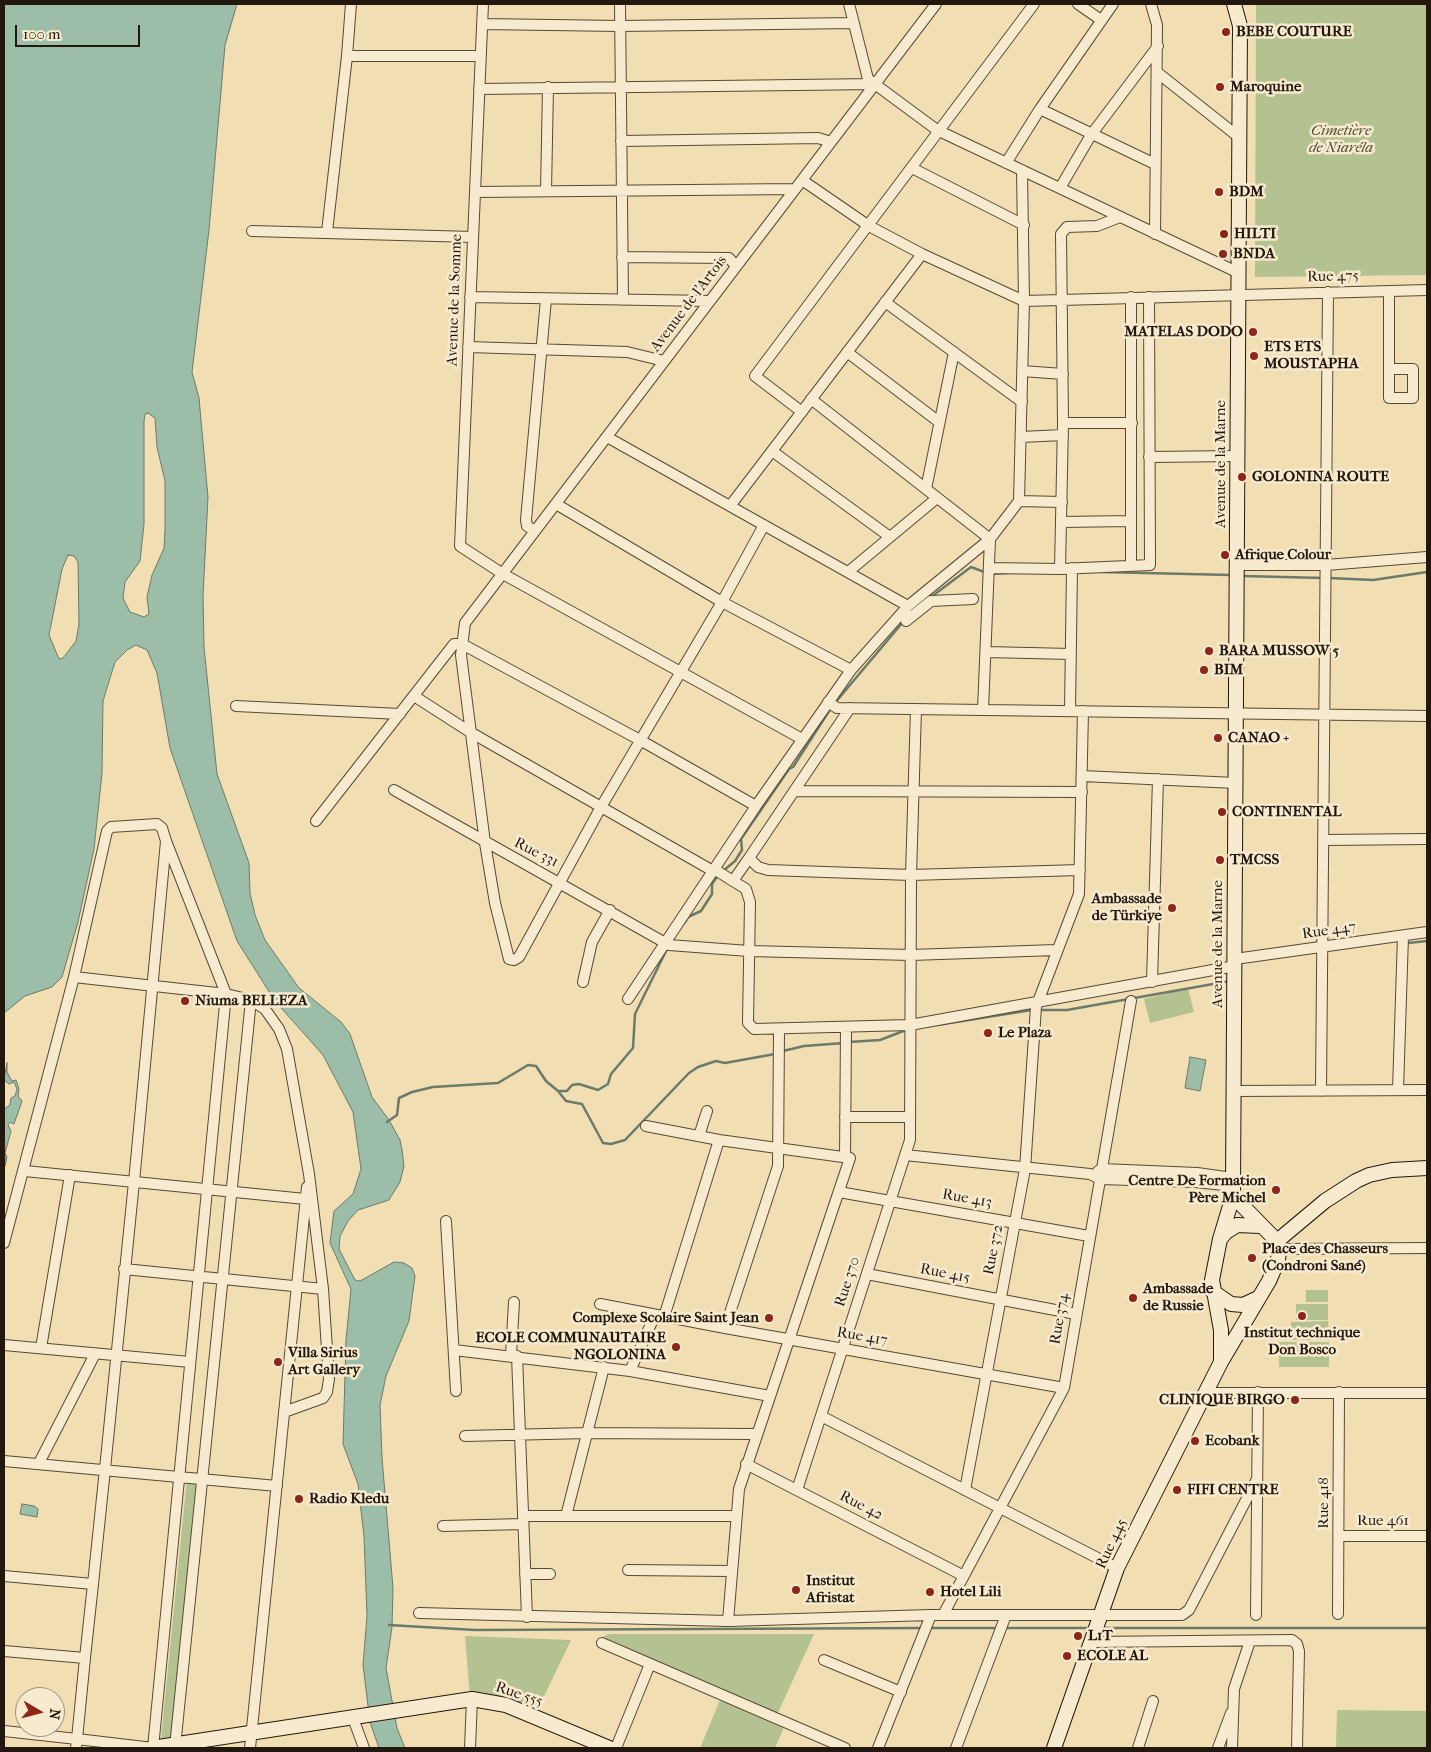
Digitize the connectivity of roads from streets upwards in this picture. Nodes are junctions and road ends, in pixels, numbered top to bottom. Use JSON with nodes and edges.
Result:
{"nodes":[{"id":1,"x":352,"y":4,"type":"edge"},
{"id":2,"x":482,"y":4,"type":"edge"},
{"id":3,"x":620,"y":4,"type":"edge"},
{"id":4,"x":849,"y":4,"type":"edge"},
{"id":5,"x":936,"y":4,"type":"edge"},
{"id":6,"x":1034,"y":4,"type":"edge"},
{"id":7,"x":1078,"y":4,"type":"edge"},
{"id":8,"x":1113,"y":4,"type":"edge"},
{"id":9,"x":1151,"y":4,"type":"edge"},
{"id":10,"x":1234,"y":4,"type":"edge"},
{"id":11,"x":1242,"y":4,"type":"edge"},
{"id":12,"x":1101,"y":20,"type":"junction"},
{"id":13,"x":854,"y":23,"type":"junction"},
{"id":14,"x":482,"y":24,"type":"junction"},
{"id":15,"x":620,"y":26,"type":"junction"},
{"id":16,"x":1240,"y":26,"type":"junction"},
{"id":17,"x":1158,"y":46,"type":"junction"},
{"id":18,"x":347,"y":56,"type":"junction"},
{"id":19,"x":480,"y":56,"type":"junction"},
{"id":20,"x":1158,"y":73,"type":"junction"},
{"id":21,"x":872,"y":82,"type":"junction"},
{"id":22,"x":548,"y":87,"type":"junction"},
{"id":23,"x":479,"y":88,"type":"junction"},
{"id":24,"x":620,"y":89,"type":"junction"},
{"id":25,"x":1040,"y":109,"type":"junction"},
{"id":26,"x":937,"y":130,"type":"junction"},
{"id":27,"x":1091,"y":135,"type":"junction"},
{"id":28,"x":1240,"y":138,"type":"junction"},
{"id":29,"x":621,"y":141,"type":"junction"},
{"id":30,"x":831,"y":142,"type":"junction"},
{"id":31,"x":1006,"y":163,"type":"junction"},
{"id":32,"x":1155,"y":164,"type":"junction"},
{"id":33,"x":912,"y":168,"type":"junction"},
{"id":34,"x":1022,"y":170,"type":"junction"},
{"id":35,"x":802,"y":180,"type":"junction"},
{"id":36,"x":1060,"y":188,"type":"junction"},
{"id":37,"x":795,"y":190,"type":"junction"},
{"id":38,"x":546,"y":191,"type":"junction"},
{"id":39,"x":622,"y":191,"type":"junction"},
{"id":40,"x":475,"y":192,"type":"junction"},
{"id":41,"x":1120,"y":217,"type":"junction"},
{"id":42,"x":1024,"y":225,"type":"junction"},
{"id":43,"x":869,"y":226,"type":"junction"},
{"id":44,"x":252,"y":231,"type":"dead end"},
{"id":45,"x":327,"y":232,"type":"junction"},
{"id":46,"x":1155,"y":234,"type":"junction"},
{"id":47,"x":473,"y":237,"type":"junction"},
{"id":48,"x":922,"y":254,"type":"junction"},
{"id":49,"x":622,"y":257,"type":"junction"},
{"id":50,"x":736,"y":266,"type":"junction"},
{"id":51,"x":1239,"y":273,"type":"junction"},
{"id":52,"x":1427,"y":290,"type":"edge"},
{"id":53,"x":1389,"y":291,"type":"junction"},
{"id":54,"x":1328,"y":292,"type":"junction"},
{"id":55,"x":1239,"y":294,"type":"junction"},
{"id":56,"x":470,"y":297,"type":"junction"},
{"id":57,"x":1131,"y":297,"type":"junction"},
{"id":58,"x":1149,"y":297,"type":"junction"},
{"id":59,"x":546,"y":298,"type":"junction"},
{"id":60,"x":623,"y":300,"type":"junction"},
{"id":61,"x":1063,"y":300,"type":"junction"},
{"id":62,"x":710,"y":301,"type":"junction"},
{"id":63,"x":1024,"y":301,"type":"junction"},
{"id":64,"x":885,"y":302,"type":"junction"},
{"id":65,"x":468,"y":347,"type":"junction"},
{"id":66,"x":541,"y":348,"type":"junction"},
{"id":67,"x":848,"y":352,"type":"junction"},
{"id":68,"x":954,"y":352,"type":"junction"},
{"id":69,"x":664,"y":361,"type":"junction"},
{"id":70,"x":1389,"y":369,"type":"dead end"},
{"id":71,"x":1022,"y":371,"type":"junction"},
{"id":72,"x":1064,"y":374,"type":"junction"},
{"id":73,"x":811,"y":399,"type":"junction"},
{"id":74,"x":1022,"y":402,"type":"junction"},
{"id":75,"x":802,"y":412,"type":"junction"},
{"id":76,"x":939,"y":422,"type":"junction"},
{"id":77,"x":1063,"y":423,"type":"junction"},
{"id":78,"x":1132,"y":424,"type":"junction"},
{"id":79,"x":1063,"y":435,"type":"junction"},
{"id":80,"x":607,"y":437,"type":"junction"},
{"id":81,"x":1021,"y":437,"type":"junction"},
{"id":82,"x":772,"y":451,"type":"junction"},
{"id":83,"x":1238,"y":456,"type":"junction"},
{"id":84,"x":1150,"y":457,"type":"junction"},
{"id":85,"x":926,"y":489,"type":"junction"},
{"id":86,"x":937,"y":498,"type":"junction"},
{"id":87,"x":1019,"y":501,"type":"junction"},
{"id":88,"x":1062,"y":502,"type":"junction"},
{"id":89,"x":556,"y":504,"type":"junction"},
{"id":90,"x":730,"y":506,"type":"junction"},
{"id":91,"x":1132,"y":521,"type":"junction"},
{"id":92,"x":1061,"y":522,"type":"junction"},
{"id":93,"x":764,"y":525,"type":"junction"},
{"id":94,"x":535,"y":531,"type":"junction"},
{"id":95,"x":890,"y":537,"type":"junction"},
{"id":96,"x":990,"y":539,"type":"junction"},
{"id":97,"x":1427,"y":557,"type":"edge"},
{"id":98,"x":1131,"y":565,"type":"junction"},
{"id":99,"x":1237,"y":565,"type":"junction"},
{"id":100,"x":1326,"y":565,"type":"junction"},
{"id":101,"x":989,"y":568,"type":"junction"},
{"id":102,"x":1072,"y":568,"type":"junction"},
{"id":103,"x":1060,"y":569,"type":"junction"},
{"id":104,"x":848,"y":572,"type":"junction"},
{"id":105,"x":503,"y":574,"type":"junction"},
{"id":106,"x":928,"y":597,"type":"junction"},
{"id":107,"x":973,"y":600,"type":"dead end"},
{"id":108,"x":722,"y":602,"type":"junction"},
{"id":109,"x":908,"y":606,"type":"junction"},
{"id":110,"x":906,"y":621,"type":"dead end"},
{"id":111,"x":462,"y":644,"type":"junction"},
{"id":112,"x":986,"y":652,"type":"junction"},
{"id":113,"x":1071,"y":654,"type":"junction"},
{"id":114,"x":851,"y":670,"type":"junction"},
{"id":115,"x":680,"y":672,"type":"junction"},
{"id":116,"x":414,"y":696,"type":"junction"},
{"id":117,"x":832,"y":704,"type":"junction"},
{"id":118,"x":236,"y":706,"type":"dead end"},
{"id":119,"x":850,"y":708,"type":"junction"},
{"id":120,"x":916,"y":709,"type":"junction"},
{"id":121,"x":983,"y":710,"type":"junction"},
{"id":122,"x":1070,"y":711,"type":"junction"},
{"id":123,"x":1083,"y":711,"type":"junction"},
{"id":124,"x":1236,"y":713,"type":"junction"},
{"id":125,"x":400,"y":714,"type":"junction"},
{"id":126,"x":1325,"y":714,"type":"junction"},
{"id":127,"x":1427,"y":716,"type":"edge"},
{"id":128,"x":470,"y":732,"type":"junction"},
{"id":129,"x":802,"y":739,"type":"junction"},
{"id":130,"x":640,"y":740,"type":"junction"},
{"id":131,"x":1082,"y":776,"type":"junction"},
{"id":132,"x":1158,"y":779,"type":"junction"},
{"id":133,"x":1236,"y":783,"type":"junction"},
{"id":134,"x":394,"y":790,"type":"dead end"},
{"id":135,"x":795,"y":791,"type":"junction"},
{"id":136,"x":1082,"y":792,"type":"junction"},
{"id":137,"x":914,"y":793,"type":"junction"},
{"id":138,"x":756,"y":806,"type":"junction"},
{"id":139,"x":601,"y":807,"type":"junction"},
{"id":140,"x":316,"y":821,"type":"dead end"},
{"id":141,"x":1427,"y":839,"type":"edge"},
{"id":142,"x":1324,"y":840,"type":"junction"},
{"id":143,"x":166,"y":841,"type":"junction"},
{"id":144,"x":485,"y":844,"type":"junction"},
{"id":145,"x":749,"y":858,"type":"junction"},
{"id":146,"x":714,"y":870,"type":"junction"},
{"id":147,"x":1080,"y":870,"type":"junction"},
{"id":148,"x":911,"y":875,"type":"junction"},
{"id":149,"x":733,"y":881,"type":"junction"},
{"id":150,"x":560,"y":882,"type":"junction"},
{"id":151,"x":610,"y":910,"type":"junction"},
{"id":152,"x":1427,"y":932,"type":"edge"},
{"id":153,"x":1403,"y":936,"type":"junction"},
{"id":154,"x":671,"y":945,"type":"junction"},
{"id":155,"x":1323,"y":947,"type":"junction"},
{"id":156,"x":1056,"y":950,"type":"junction"},
{"id":157,"x":749,"y":951,"type":"junction"},
{"id":158,"x":911,"y":955,"type":"junction"},
{"id":159,"x":1235,"y":963,"type":"junction"},
{"id":160,"x":74,"y":977,"type":"junction"},
{"id":161,"x":583,"y":982,"type":"dead end"},
{"id":162,"x":1152,"y":982,"type":"junction"},
{"id":163,"x":151,"y":986,"type":"junction"},
{"id":164,"x":226,"y":994,"type":"junction"},
{"id":165,"x":628,"y":999,"type":"dead end"},
{"id":166,"x":250,"y":1000,"type":"junction"},
{"id":167,"x":1131,"y":1001,"type":"dead end"},
{"id":168,"x":1037,"y":1008,"type":"junction"},
{"id":169,"x":910,"y":1025,"type":"junction"},
{"id":170,"x":846,"y":1027,"type":"junction"},
{"id":171,"x":779,"y":1030,"type":"junction"},
{"id":172,"x":1398,"y":1090,"type":"junction"},
{"id":173,"x":1427,"y":1090,"type":"edge"},
{"id":174,"x":1234,"y":1091,"type":"junction"},
{"id":175,"x":1321,"y":1091,"type":"junction"},
{"id":176,"x":707,"y":1111,"type":"dead end"},
{"id":177,"x":845,"y":1117,"type":"junction"},
{"id":178,"x":910,"y":1117,"type":"junction"},
{"id":179,"x":646,"y":1126,"type":"dead end"},
{"id":180,"x":699,"y":1136,"type":"junction"},
{"id":181,"x":719,"y":1140,"type":"junction"},
{"id":182,"x":778,"y":1148,"type":"junction"},
{"id":183,"x":905,"y":1155,"type":"junction"},
{"id":184,"x":845,"y":1158,"type":"junction"},
{"id":185,"x":308,"y":1168,"type":"junction"},
{"id":186,"x":1427,"y":1168,"type":"edge"},
{"id":187,"x":1025,"y":1169,"type":"junction"},
{"id":188,"x":24,"y":1171,"type":"junction"},
{"id":189,"x":1097,"y":1174,"type":"junction"},
{"id":190,"x":70,"y":1175,"type":"junction"},
{"id":191,"x":134,"y":1182,"type":"junction"},
{"id":192,"x":1233,"y":1187,"type":"junction"},
{"id":193,"x":207,"y":1189,"type":"junction"},
{"id":194,"x":231,"y":1192,"type":"junction"},
{"id":195,"x":839,"y":1192,"type":"junction"},
{"id":196,"x":305,"y":1199,"type":"junction"},
{"id":197,"x":890,"y":1201,"type":"junction"},
{"id":198,"x":446,"y":1221,"type":"dead end"},
{"id":199,"x":1015,"y":1223,"type":"junction"},
{"id":200,"x":1260,"y":1226,"type":"junction"},
{"id":201,"x":1090,"y":1236,"type":"junction"},
{"id":202,"x":1220,"y":1239,"type":"junction"},
{"id":203,"x":4,"y":1243,"type":"edge"},
{"id":204,"x":1278,"y":1245,"type":"junction"},
{"id":205,"x":1427,"y":1248,"type":"edge"},
{"id":206,"x":124,"y":1269,"type":"junction"},
{"id":207,"x":867,"y":1274,"type":"junction"},
{"id":208,"x":198,"y":1276,"type":"junction"},
{"id":209,"x":222,"y":1279,"type":"junction"},
{"id":210,"x":297,"y":1286,"type":"junction"},
{"id":211,"x":323,"y":1289,"type":"junction"},
{"id":212,"x":1212,"y":1290,"type":"junction"},
{"id":213,"x":1258,"y":1298,"type":"junction"},
{"id":214,"x":1000,"y":1300,"type":"junction"},
{"id":215,"x":514,"y":1302,"type":"dead end"},
{"id":216,"x":600,"y":1304,"type":"dead end"},
{"id":217,"x":1076,"y":1314,"type":"junction"},
{"id":218,"x":659,"y":1316,"type":"junction"},
{"id":219,"x":725,"y":1328,"type":"junction"},
{"id":220,"x":788,"y":1339,"type":"junction"},
{"id":221,"x":4,"y":1345,"type":"edge"},
{"id":222,"x":41,"y":1348,"type":"junction"},
{"id":223,"x":843,"y":1349,"type":"junction"},
{"id":224,"x":454,"y":1350,"type":"junction"},
{"id":225,"x":95,"y":1354,"type":"junction"},
{"id":226,"x":116,"y":1355,"type":"junction"},
{"id":227,"x":514,"y":1356,"type":"junction"},
{"id":228,"x":190,"y":1362,"type":"junction"},
{"id":229,"x":1221,"y":1362,"type":"junction"},
{"id":230,"x":604,"y":1367,"type":"junction"},
{"id":231,"x":630,"y":1371,"type":"junction"},
{"id":232,"x":986,"y":1374,"type":"junction"},
{"id":233,"x":1064,"y":1388,"type":"junction"},
{"id":234,"x":456,"y":1391,"type":"dead end"},
{"id":235,"x":1258,"y":1392,"type":"junction"},
{"id":236,"x":1339,"y":1392,"type":"junction"},
{"id":237,"x":1205,"y":1393,"type":"junction"},
{"id":238,"x":1427,"y":1393,"type":"edge"},
{"id":239,"x":770,"y":1396,"type":"junction"},
{"id":240,"x":284,"y":1412,"type":"junction"},
{"id":241,"x":821,"y":1416,"type":"junction"},
{"id":242,"x":587,"y":1433,"type":"junction"},
{"id":243,"x":756,"y":1434,"type":"junction"},
{"id":244,"x":520,"y":1435,"type":"junction"},
{"id":245,"x":465,"y":1436,"type":"dead end"},
{"id":246,"x":4,"y":1461,"type":"edge"},
{"id":247,"x":39,"y":1463,"type":"junction"},
{"id":248,"x":746,"y":1464,"type":"junction"},
{"id":249,"x":105,"y":1469,"type":"junction"},
{"id":250,"x":179,"y":1476,"type":"junction"},
{"id":251,"x":202,"y":1479,"type":"junction"},
{"id":252,"x":1257,"y":1479,"type":"junction"},
{"id":253,"x":277,"y":1486,"type":"junction"},
{"id":254,"x":797,"y":1490,"type":"junction"},
{"id":255,"x":965,"y":1490,"type":"junction"},
{"id":256,"x":999,"y":1507,"type":"junction"},
{"id":257,"x":566,"y":1516,"type":"junction"},
{"id":258,"x":736,"y":1516,"type":"junction"},
{"id":259,"x":523,"y":1520,"type":"junction"},
{"id":260,"x":443,"y":1526,"type":"dead end"},
{"id":261,"x":1339,"y":1536,"type":"junction"},
{"id":262,"x":1427,"y":1536,"type":"edge"},
{"id":263,"x":1118,"y":1568,"type":"junction"},
{"id":264,"x":628,"y":1570,"type":"dead end"},
{"id":265,"x":731,"y":1571,"type":"junction"},
{"id":266,"x":525,"y":1574,"type":"junction"},
{"id":267,"x":550,"y":1574,"type":"dead end"},
{"id":268,"x":962,"y":1575,"type":"junction"},
{"id":269,"x":4,"y":1576,"type":"edge"},
{"id":270,"x":93,"y":1584,"type":"junction"},
{"id":271,"x":419,"y":1613,"type":"dead end"},
{"id":272,"x":1338,"y":1614,"type":"dead end"},
{"id":273,"x":931,"y":1615,"type":"junction"},
{"id":274,"x":943,"y":1615,"type":"junction"},
{"id":275,"x":1006,"y":1615,"type":"junction"},
{"id":276,"x":1256,"y":1615,"type":"dead end"},
{"id":277,"x":527,"y":1617,"type":"junction"},
{"id":278,"x":1098,"y":1619,"type":"junction"},
{"id":279,"x":728,"y":1621,"type":"junction"},
{"id":280,"x":1091,"y":1640,"type":"junction"},
{"id":281,"x":1250,"y":1641,"type":"junction"},
{"id":282,"x":602,"y":1643,"type":"dead end"},
{"id":283,"x":4,"y":1651,"type":"edge"},
{"id":284,"x":85,"y":1658,"type":"junction"},
{"id":285,"x":824,"y":1660,"type":"dead end"},
{"id":286,"x":650,"y":1664,"type":"junction"},
{"id":287,"x":901,"y":1692,"type":"junction"},
{"id":288,"x":472,"y":1699,"type":"junction"},
{"id":289,"x":1153,"y":1701,"type":"dead end"},
{"id":290,"x":1234,"y":1705,"type":"junction"},
{"id":291,"x":360,"y":1717,"type":"junction"},
{"id":292,"x":4,"y":1731,"type":"edge"},
{"id":293,"x":251,"y":1741,"type":"edge"},
{"id":294,"x":77,"y":1744,"type":"edge"},
{"id":295,"x":175,"y":1747,"type":"edge"},
{"id":296,"x":152,"y":1748,"type":"edge"},
{"id":297,"x":364,"y":1748,"type":"edge"},
{"id":298,"x":470,"y":1748,"type":"edge"},
{"id":299,"x":609,"y":1748,"type":"edge"},
{"id":300,"x":616,"y":1748,"type":"edge"},
{"id":301,"x":845,"y":1748,"type":"edge"},
{"id":302,"x":878,"y":1748,"type":"edge"},
{"id":303,"x":956,"y":1748,"type":"edge"},
{"id":304,"x":1054,"y":1748,"type":"edge"},
{"id":305,"x":1138,"y":1748,"type":"edge"},
{"id":306,"x":1218,"y":1748,"type":"edge"},
{"id":307,"x":1232,"y":1748,"type":"edge"},
{"id":308,"x":1297,"y":1748,"type":"edge"}],
"edges":[{"from":1,"to":18,"type":"street"},
{"from":2,"to":14,"type":"street","name":"Avenue de la Somme"},
{"from":3,"to":15,"type":"street"},
{"from":4,"to":13,"type":"street"},
{"from":5,"to":21,"type":"street","name":"Avenue de l'Artois"},
{"from":6,"to":26,"type":"street"},
{"from":7,"to":12,"type":"street"},
{"from":8,"to":12,"type":"street"},
{"from":9,"to":17,"type":"street"},
{"from":10,"to":16,"type":"street","name":"Avenue de la Marne"},
{"from":11,"to":16,"type":"street"},
{"from":12,"to":25,"type":"street"},
{"from":13,"to":15,"type":"street"},
{"from":13,"to":21,"type":"street"},
{"from":14,"to":15,"type":"street"},
{"from":14,"to":19,"type":"street","name":"Avenue de la Somme"},
{"from":15,"to":24,"type":"street"},
{"from":16,"to":28,"type":"street","name":"Avenue de la Marne"},
{"from":17,"to":20,"type":"street"},
{"from":17,"to":27,"type":"street"},
{"from":18,"to":19,"type":"street"},
{"from":18,"to":45,"type":"street"},
{"from":19,"to":23,"type":"street","name":"Avenue de la Somme"},
{"from":20,"to":28,"type":"street"},
{"from":20,"to":32,"type":"street"},
{"from":21,"to":24,"type":"street"},
{"from":21,"to":26,"type":"street"},
{"from":21,"to":30,"type":"street","name":"Avenue de l'Artois"},
{"from":22,"to":23,"type":"street"},
{"from":22,"to":24,"type":"street"},
{"from":22,"to":38,"type":"street"},
{"from":23,"to":40,"type":"street","name":"Avenue de la Somme"},
{"from":24,"to":29,"type":"street"},
{"from":25,"to":27,"type":"street"},
{"from":25,"to":31,"type":"street"},
{"from":26,"to":31,"type":"street"},
{"from":26,"to":33,"type":"street"},
{"from":27,"to":32,"type":"street"},
{"from":27,"to":36,"type":"street"},
{"from":28,"to":51,"type":"street","name":"Avenue de la Marne"},
{"from":29,"to":30,"type":"street"},
{"from":29,"to":39,"type":"street"},
{"from":30,"to":35,"type":"street","name":"Avenue de l'Artois"},
{"from":31,"to":34,"type":"street"},
{"from":32,"to":46,"type":"street"},
{"from":33,"to":42,"type":"street"},
{"from":33,"to":43,"type":"street"},
{"from":34,"to":36,"type":"street"},
{"from":34,"to":42,"type":"street"},
{"from":35,"to":37,"type":"street","name":"Avenue de l'Artois"},
{"from":35,"to":43,"type":"street"},
{"from":36,"to":41,"type":"street"},
{"from":37,"to":39,"type":"street"},
{"from":37,"to":50,"type":"street","name":"Avenue de l'Artois"},
{"from":38,"to":39,"type":"street"},
{"from":38,"to":40,"type":"street"},
{"from":39,"to":49,"type":"street"},
{"from":40,"to":47,"type":"street","name":"Avenue de la Somme"},
{"from":41,"to":46,"type":"street"},
{"from":41,"to":61,"type":"street"},
{"from":42,"to":63,"type":"street"},
{"from":43,"to":48,"type":"street"},
{"from":43,"to":75,"type":"street"},
{"from":44,"to":45,"type":"street"},
{"from":45,"to":47,"type":"street"},
{"from":46,"to":51,"type":"street"},
{"from":47,"to":56,"type":"street","name":"Avenue de la Somme"},
{"from":48,"to":63,"type":"street"},
{"from":48,"to":64,"type":"street"},
{"from":49,"to":50,"type":"street"},
{"from":49,"to":60,"type":"street"},
{"from":50,"to":62,"type":"street","name":"Avenue de l'Artois"},
{"from":51,"to":55,"type":"street","name":"Avenue de la Marne"},
{"from":52,"to":53,"type":"street","name":"Rue 475"},
{"from":53,"to":54,"type":"street","name":"Rue 475"},
{"from":53,"to":70,"type":"street"},
{"from":54,"to":55,"type":"street","name":"Rue 475"},
{"from":54,"to":100,"type":"street"},
{"from":55,"to":58,"type":"street","name":"Rue 475"},
{"from":55,"to":83,"type":"street","name":"Avenue de la Marne"},
{"from":56,"to":59,"type":"street"},
{"from":56,"to":65,"type":"street","name":"Avenue de la Somme"},
{"from":57,"to":58,"type":"street","name":"Rue 475"},
{"from":57,"to":61,"type":"street","name":"Rue 475"},
{"from":57,"to":78,"type":"street"},
{"from":58,"to":84,"type":"street"},
{"from":59,"to":60,"type":"street"},
{"from":59,"to":66,"type":"street"},
{"from":60,"to":62,"type":"street"},
{"from":61,"to":63,"type":"street","name":"Rue 475"},
{"from":61,"to":72,"type":"street"},
{"from":62,"to":69,"type":"street","name":"Avenue de l'Artois"},
{"from":63,"to":71,"type":"street"},
{"from":64,"to":67,"type":"street"},
{"from":64,"to":68,"type":"street"},
{"from":65,"to":66,"type":"street"},
{"from":65,"to":105,"type":"street","name":"Avenue de la Somme"},
{"from":66,"to":69,"type":"street"},
{"from":66,"to":94,"type":"street"},
{"from":67,"to":73,"type":"street"},
{"from":67,"to":76,"type":"street"},
{"from":68,"to":74,"type":"street"},
{"from":68,"to":76,"type":"street"},
{"from":69,"to":80,"type":"street","name":"Avenue de l'Artois"},
{"from":71,"to":72,"type":"street"},
{"from":71,"to":74,"type":"street"},
{"from":72,"to":77,"type":"street"},
{"from":73,"to":75,"type":"street"},
{"from":73,"to":85,"type":"street"},
{"from":74,"to":81,"type":"street"},
{"from":75,"to":82,"type":"street"},
{"from":76,"to":85,"type":"street"},
{"from":77,"to":78,"type":"street"},
{"from":77,"to":79,"type":"street"},
{"from":78,"to":91,"type":"street"},
{"from":79,"to":81,"type":"street"},
{"from":79,"to":88,"type":"street"},
{"from":80,"to":89,"type":"street","name":"Avenue de l'Artois"},
{"from":80,"to":90,"type":"street"},
{"from":81,"to":87,"type":"street"},
{"from":82,"to":90,"type":"street"},
{"from":82,"to":95,"type":"street"},
{"from":83,"to":84,"type":"street"},
{"from":83,"to":99,"type":"street","name":"Avenue de la Marne"},
{"from":84,"to":98,"type":"street"},
{"from":85,"to":86,"type":"street"},
{"from":86,"to":95,"type":"street"},
{"from":86,"to":96,"type":"street"},
{"from":87,"to":88,"type":"street"},
{"from":87,"to":96,"type":"street"},
{"from":88,"to":92,"type":"street"},
{"from":89,"to":94,"type":"street","name":"Avenue de l'Artois"},
{"from":89,"to":108,"type":"street"},
{"from":90,"to":93,"type":"street"},
{"from":91,"to":92,"type":"street"},
{"from":91,"to":98,"type":"street"},
{"from":92,"to":103,"type":"street"},
{"from":93,"to":104,"type":"street"},
{"from":93,"to":108,"type":"street"},
{"from":94,"to":105,"type":"street","name":"Avenue de l'Artois"},
{"from":95,"to":104,"type":"street"},
{"from":96,"to":101,"type":"street"},
{"from":96,"to":106,"type":"street"},
{"from":97,"to":100,"type":"street"},
{"from":98,"to":102,"type":"street"},
{"from":99,"to":100,"type":"street"},
{"from":99,"to":124,"type":"street","name":"Avenue de la Marne"},
{"from":100,"to":126,"type":"street"},
{"from":101,"to":103,"type":"street"},
{"from":101,"to":112,"type":"street"},
{"from":102,"to":103,"type":"street"},
{"from":102,"to":113,"type":"street"},
{"from":104,"to":109,"type":"street"},
{"from":105,"to":111,"type":"street","name":"Avenue de l'Artois"},
{"from":105,"to":115,"type":"street"},
{"from":106,"to":107,"type":"street"},
{"from":106,"to":109,"type":"street"},
{"from":106,"to":110,"type":"street"},
{"from":108,"to":114,"type":"street"},
{"from":108,"to":115,"type":"street"},
{"from":109,"to":114,"type":"street"},
{"from":111,"to":116,"type":"street"},
{"from":111,"to":128,"type":"street"},
{"from":111,"to":130,"type":"street"},
{"from":112,"to":113,"type":"street"},
{"from":112,"to":121,"type":"street"},
{"from":113,"to":122,"type":"street"},
{"from":114,"to":117,"type":"street"},
{"from":115,"to":129,"type":"street"},
{"from":115,"to":130,"type":"street"},
{"from":116,"to":125,"type":"street"},
{"from":116,"to":128,"type":"street","name":"Rue 447"},
{"from":117,"to":119,"type":"street"},
{"from":117,"to":129,"type":"street"},
{"from":118,"to":125,"type":"street"},
{"from":119,"to":120,"type":"street"},
{"from":119,"to":135,"type":"street"},
{"from":120,"to":121,"type":"street"},
{"from":120,"to":137,"type":"street","name":"Rue 370"},
{"from":121,"to":122,"type":"street"},
{"from":122,"to":123,"type":"street"},
{"from":123,"to":124,"type":"street"},
{"from":123,"to":131,"type":"street","name":"Rue 372"},
{"from":124,"to":126,"type":"street"},
{"from":124,"to":133,"type":"street","name":"Avenue de la Marne"},
{"from":125,"to":140,"type":"street"},
{"from":126,"to":127,"type":"street"},
{"from":126,"to":142,"type":"street"},
{"from":128,"to":139,"type":"street","name":"Rue 447"},
{"from":128,"to":144,"type":"street"},
{"from":129,"to":138,"type":"street"},
{"from":130,"to":138,"type":"street"},
{"from":130,"to":139,"type":"street"},
{"from":131,"to":132,"type":"street"},
{"from":131,"to":136,"type":"street","name":"Rue 372"},
{"from":132,"to":133,"type":"street"},
{"from":132,"to":162,"type":"street"},
{"from":133,"to":159,"type":"street","name":"Avenue de la Marne"},
{"from":134,"to":144,"type":"street","name":"Rue 331"},
{"from":135,"to":137,"type":"street"},
{"from":135,"to":145,"type":"street"},
{"from":136,"to":137,"type":"street"},
{"from":136,"to":147,"type":"street","name":"Rue 372"},
{"from":137,"to":148,"type":"street","name":"Rue 370"},
{"from":138,"to":146,"type":"street"},
{"from":139,"to":146,"type":"street","name":"Rue 447"},
{"from":139,"to":150,"type":"street"},
{"from":141,"to":142,"type":"street"},
{"from":142,"to":155,"type":"street"},
{"from":143,"to":160,"type":"street"},
{"from":143,"to":163,"type":"street"},
{"from":143,"to":164,"type":"street"},
{"from":144,"to":150,"type":"street","name":"Rue 331"},
{"from":144,"to":150,"type":"street"},
{"from":145,"to":148,"type":"street"},
{"from":145,"to":149,"type":"street"},
{"from":146,"to":149,"type":"street","name":"Rue 447"},
{"from":146,"to":154,"type":"street"},
{"from":147,"to":148,"type":"street"},
{"from":147,"to":156,"type":"street","name":"Rue 372"},
{"from":148,"to":158,"type":"street","name":"Rue 370"},
{"from":149,"to":157,"type":"street","name":"Rue 447"},
{"from":150,"to":151,"type":"street","name":"Rue 331"},
{"from":151,"to":154,"type":"street","name":"Rue 331"},
{"from":151,"to":161,"type":"street"},
{"from":152,"to":153,"type":"street","name":"Rue 447"},
{"from":153,"to":155,"type":"street","name":"Rue 447"},
{"from":153,"to":172,"type":"street"},
{"from":154,"to":157,"type":"street"},
{"from":154,"to":165,"type":"street"},
{"from":155,"to":159,"type":"street","name":"Rue 447"},
{"from":155,"to":175,"type":"street"},
{"from":156,"to":158,"type":"street"},
{"from":156,"to":168,"type":"street","name":"Rue 372"},
{"from":157,"to":158,"type":"street"},
{"from":157,"to":171,"type":"street","name":"Rue 447"},
{"from":158,"to":169,"type":"street","name":"Rue 370"},
{"from":159,"to":162,"type":"street","name":"Rue 447"},
{"from":159,"to":174,"type":"street","name":"Avenue de la Marne"},
{"from":160,"to":163,"type":"street"},
{"from":160,"to":188,"type":"street"},
{"from":162,"to":168,"type":"street","name":"Rue 447"},
{"from":163,"to":164,"type":"street"},
{"from":163,"to":191,"type":"street"},
{"from":164,"to":166,"type":"street"},
{"from":164,"to":193,"type":"street"},
{"from":166,"to":185,"type":"street"},
{"from":166,"to":194,"type":"street"},
{"from":167,"to":189,"type":"street","name":"Rue 374"},
{"from":168,"to":169,"type":"street","name":"Rue 447"},
{"from":168,"to":187,"type":"street","name":"Rue 372"},
{"from":169,"to":170,"type":"street","name":"Rue 447"},
{"from":169,"to":178,"type":"street","name":"Rue 370"},
{"from":170,"to":171,"type":"street","name":"Rue 447"},
{"from":170,"to":177,"type":"street"},
{"from":171,"to":182,"type":"street"},
{"from":172,"to":173,"type":"street"},
{"from":172,"to":175,"type":"street"},
{"from":174,"to":175,"type":"street"},
{"from":174,"to":192,"type":"street","name":"Avenue de la Marne"},
{"from":176,"to":180,"type":"street"},
{"from":177,"to":178,"type":"street"},
{"from":177,"to":184,"type":"street"},
{"from":178,"to":183,"type":"street","name":"Rue 370"},
{"from":179,"to":180,"type":"street"},
{"from":180,"to":181,"type":"street"},
{"from":181,"to":182,"type":"street"},
{"from":181,"to":218,"type":"street"},
{"from":182,"to":184,"type":"street"},
{"from":182,"to":219,"type":"street"},
{"from":183,"to":187,"type":"street"},
{"from":183,"to":197,"type":"street","name":"Rue 370"},
{"from":184,"to":195,"type":"street"},
{"from":185,"to":196,"type":"street"},
{"from":185,"to":211,"type":"street"},
{"from":186,"to":204,"type":"street"},
{"from":187,"to":189,"type":"street"},
{"from":187,"to":199,"type":"street","name":"Rue 372"},
{"from":188,"to":190,"type":"street"},
{"from":188,"to":203,"type":"street"},
{"from":189,"to":192,"type":"street"},
{"from":189,"to":201,"type":"street","name":"Rue 374"},
{"from":190,"to":191,"type":"street"},
{"from":190,"to":222,"type":"street"},
{"from":191,"to":193,"type":"street"},
{"from":191,"to":206,"type":"street"},
{"from":192,"to":200,"type":"street"},
{"from":192,"to":202,"type":"street","name":"Avenue de la Marne"},
{"from":193,"to":194,"type":"street"},
{"from":193,"to":208,"type":"street"},
{"from":194,"to":196,"type":"street"},
{"from":194,"to":209,"type":"street"},
{"from":195,"to":197,"type":"street","name":"Rue 413"},
{"from":195,"to":220,"type":"street"},
{"from":196,"to":210,"type":"street"},
{"from":197,"to":199,"type":"street","name":"Rue 413"},
{"from":197,"to":207,"type":"street","name":"Rue 370"},
{"from":198,"to":224,"type":"street"},
{"from":199,"to":201,"type":"street","name":"Rue 413"},
{"from":199,"to":214,"type":"street","name":"Rue 372"},
{"from":200,"to":202,"type":"street"},
{"from":200,"to":204,"type":"street"},
{"from":201,"to":217,"type":"street","name":"Rue 374"},
{"from":202,"to":212,"type":"street"},
{"from":204,"to":205,"type":"street"},
{"from":204,"to":213,"type":"street"},
{"from":206,"to":208,"type":"street"},
{"from":206,"to":226,"type":"street"},
{"from":207,"to":214,"type":"street","name":"Rue 415"},
{"from":207,"to":223,"type":"street","name":"Rue 370"},
{"from":208,"to":209,"type":"street"},
{"from":208,"to":228,"type":"street"},
{"from":209,"to":210,"type":"street"},
{"from":209,"to":251,"type":"street"},
{"from":210,"to":211,"type":"street"},
{"from":210,"to":240,"type":"street"},
{"from":211,"to":240,"type":"street"},
{"from":212,"to":213,"type":"street"},
{"from":212,"to":229,"type":"street"},
{"from":213,"to":229,"type":"street","name":"Rue 445"},
{"from":214,"to":217,"type":"street","name":"Rue 415"},
{"from":214,"to":232,"type":"street","name":"Rue 372"},
{"from":215,"to":227,"type":"street"},
{"from":216,"to":218,"type":"street","name":"Rue 417"},
{"from":217,"to":233,"type":"street","name":"Rue 374"},
{"from":218,"to":219,"type":"street","name":"Rue 417"},
{"from":218,"to":231,"type":"street"},
{"from":219,"to":220,"type":"street","name":"Rue 417"},
{"from":220,"to":223,"type":"street","name":"Rue 417"},
{"from":220,"to":239,"type":"street"},
{"from":221,"to":222,"type":"street"},
{"from":222,"to":225,"type":"street"},
{"from":223,"to":232,"type":"street","name":"Rue 417"},
{"from":223,"to":241,"type":"street","name":"Rue 370"},
{"from":224,"to":227,"type":"street"},
{"from":224,"to":234,"type":"street"},
{"from":225,"to":226,"type":"street"},
{"from":225,"to":247,"type":"street"},
{"from":226,"to":228,"type":"street"},
{"from":226,"to":249,"type":"street"},
{"from":227,"to":230,"type":"street"},
{"from":227,"to":244,"type":"street"},
{"from":228,"to":250,"type":"street"},
{"from":229,"to":237,"type":"street","name":"Rue 445"},
{"from":230,"to":231,"type":"street"},
{"from":230,"to":242,"type":"street"},
{"from":231,"to":239,"type":"street"},
{"from":232,"to":233,"type":"street","name":"Rue 417"},
{"from":232,"to":255,"type":"street","name":"Rue 372"},
{"from":233,"to":256,"type":"street","name":"Rue 374"},
{"from":235,"to":236,"type":"street"},
{"from":235,"to":237,"type":"street"},
{"from":235,"to":252,"type":"street"},
{"from":236,"to":238,"type":"street"},
{"from":236,"to":261,"type":"street","name":"Rue 418"},
{"from":237,"to":263,"type":"street","name":"Rue 445"},
{"from":239,"to":243,"type":"street"},
{"from":240,"to":253,"type":"street"},
{"from":241,"to":254,"type":"street","name":"Rue 370"},
{"from":241,"to":255,"type":"street"},
{"from":242,"to":243,"type":"street"},
{"from":242,"to":244,"type":"street"},
{"from":242,"to":257,"type":"street"},
{"from":243,"to":248,"type":"street"},
{"from":244,"to":245,"type":"street"},
{"from":244,"to":259,"type":"street"},
{"from":246,"to":247,"type":"street"},
{"from":247,"to":249,"type":"street"},
{"from":248,"to":254,"type":"street","name":"Rue 42"},
{"from":248,"to":258,"type":"street"},
{"from":249,"to":250,"type":"street"},
{"from":249,"to":270,"type":"street"},
{"from":250,"to":251,"type":"street"},
{"from":250,"to":296,"type":"street"},
{"from":251,"to":253,"type":"street"},
{"from":251,"to":295,"type":"street"},
{"from":252,"to":276,"type":"street"},
{"from":252,"to":278,"type":"street"},
{"from":253,"to":293,"type":"street"},
{"from":254,"to":268,"type":"street","name":"Rue 42"},
{"from":255,"to":256,"type":"street"},
{"from":256,"to":263,"type":"street"},
{"from":256,"to":268,"type":"street","name":"Rue 374"},
{"from":257,"to":258,"type":"street"},
{"from":257,"to":259,"type":"street"},
{"from":258,"to":265,"type":"street"},
{"from":259,"to":260,"type":"street"},
{"from":259,"to":266,"type":"street"},
{"from":261,"to":262,"type":"street","name":"Rue 461"},
{"from":261,"to":272,"type":"street","name":"Rue 418"},
{"from":263,"to":278,"type":"street","name":"Rue 445"},
{"from":264,"to":265,"type":"street"},
{"from":265,"to":279,"type":"street"},
{"from":266,"to":267,"type":"street"},
{"from":266,"to":277,"type":"street"},
{"from":268,"to":274,"type":"street","name":"Rue 374"},
{"from":269,"to":270,"type":"street"},
{"from":270,"to":284,"type":"street"},
{"from":271,"to":277,"type":"street"},
{"from":273,"to":274,"type":"street"},
{"from":273,"to":279,"type":"street"},
{"from":273,"to":287,"type":"street"},
{"from":274,"to":275,"type":"street"},
{"from":275,"to":278,"type":"street"},
{"from":275,"to":303,"type":"street"},
{"from":277,"to":279,"type":"street"},
{"from":278,"to":280,"type":"street","name":"Rue 445"},
{"from":280,"to":281,"type":"street"},
{"from":280,"to":304,"type":"street","name":"Rue 445"},
{"from":281,"to":290,"type":"street"},
{"from":281,"to":308,"type":"street"},
{"from":282,"to":286,"type":"street"},
{"from":283,"to":284,"type":"street"},
{"from":284,"to":294,"type":"street"},
{"from":285,"to":287,"type":"street"},
{"from":286,"to":300,"type":"street"},
{"from":286,"to":301,"type":"street"},
{"from":287,"to":302,"type":"street"},
{"from":288,"to":291,"type":"street","name":"Rue 555"},
{"from":288,"to":298,"type":"street"},
{"from":288,"to":299,"type":"street","name":"Rue 555"},
{"from":289,"to":305,"type":"street"},
{"from":290,"to":306,"type":"street"},
{"from":290,"to":307,"type":"street"},
{"from":291,"to":293,"type":"street","name":"Rue 555"},
{"from":291,"to":297,"type":"street"},
{"from":292,"to":294,"type":"street"},
{"from":293,"to":295,"type":"street","name":"Rue 555"},
{"from":294,"to":296,"type":"street"},
{"from":295,"to":296,"type":"street","name":"Rue 555"}]}
